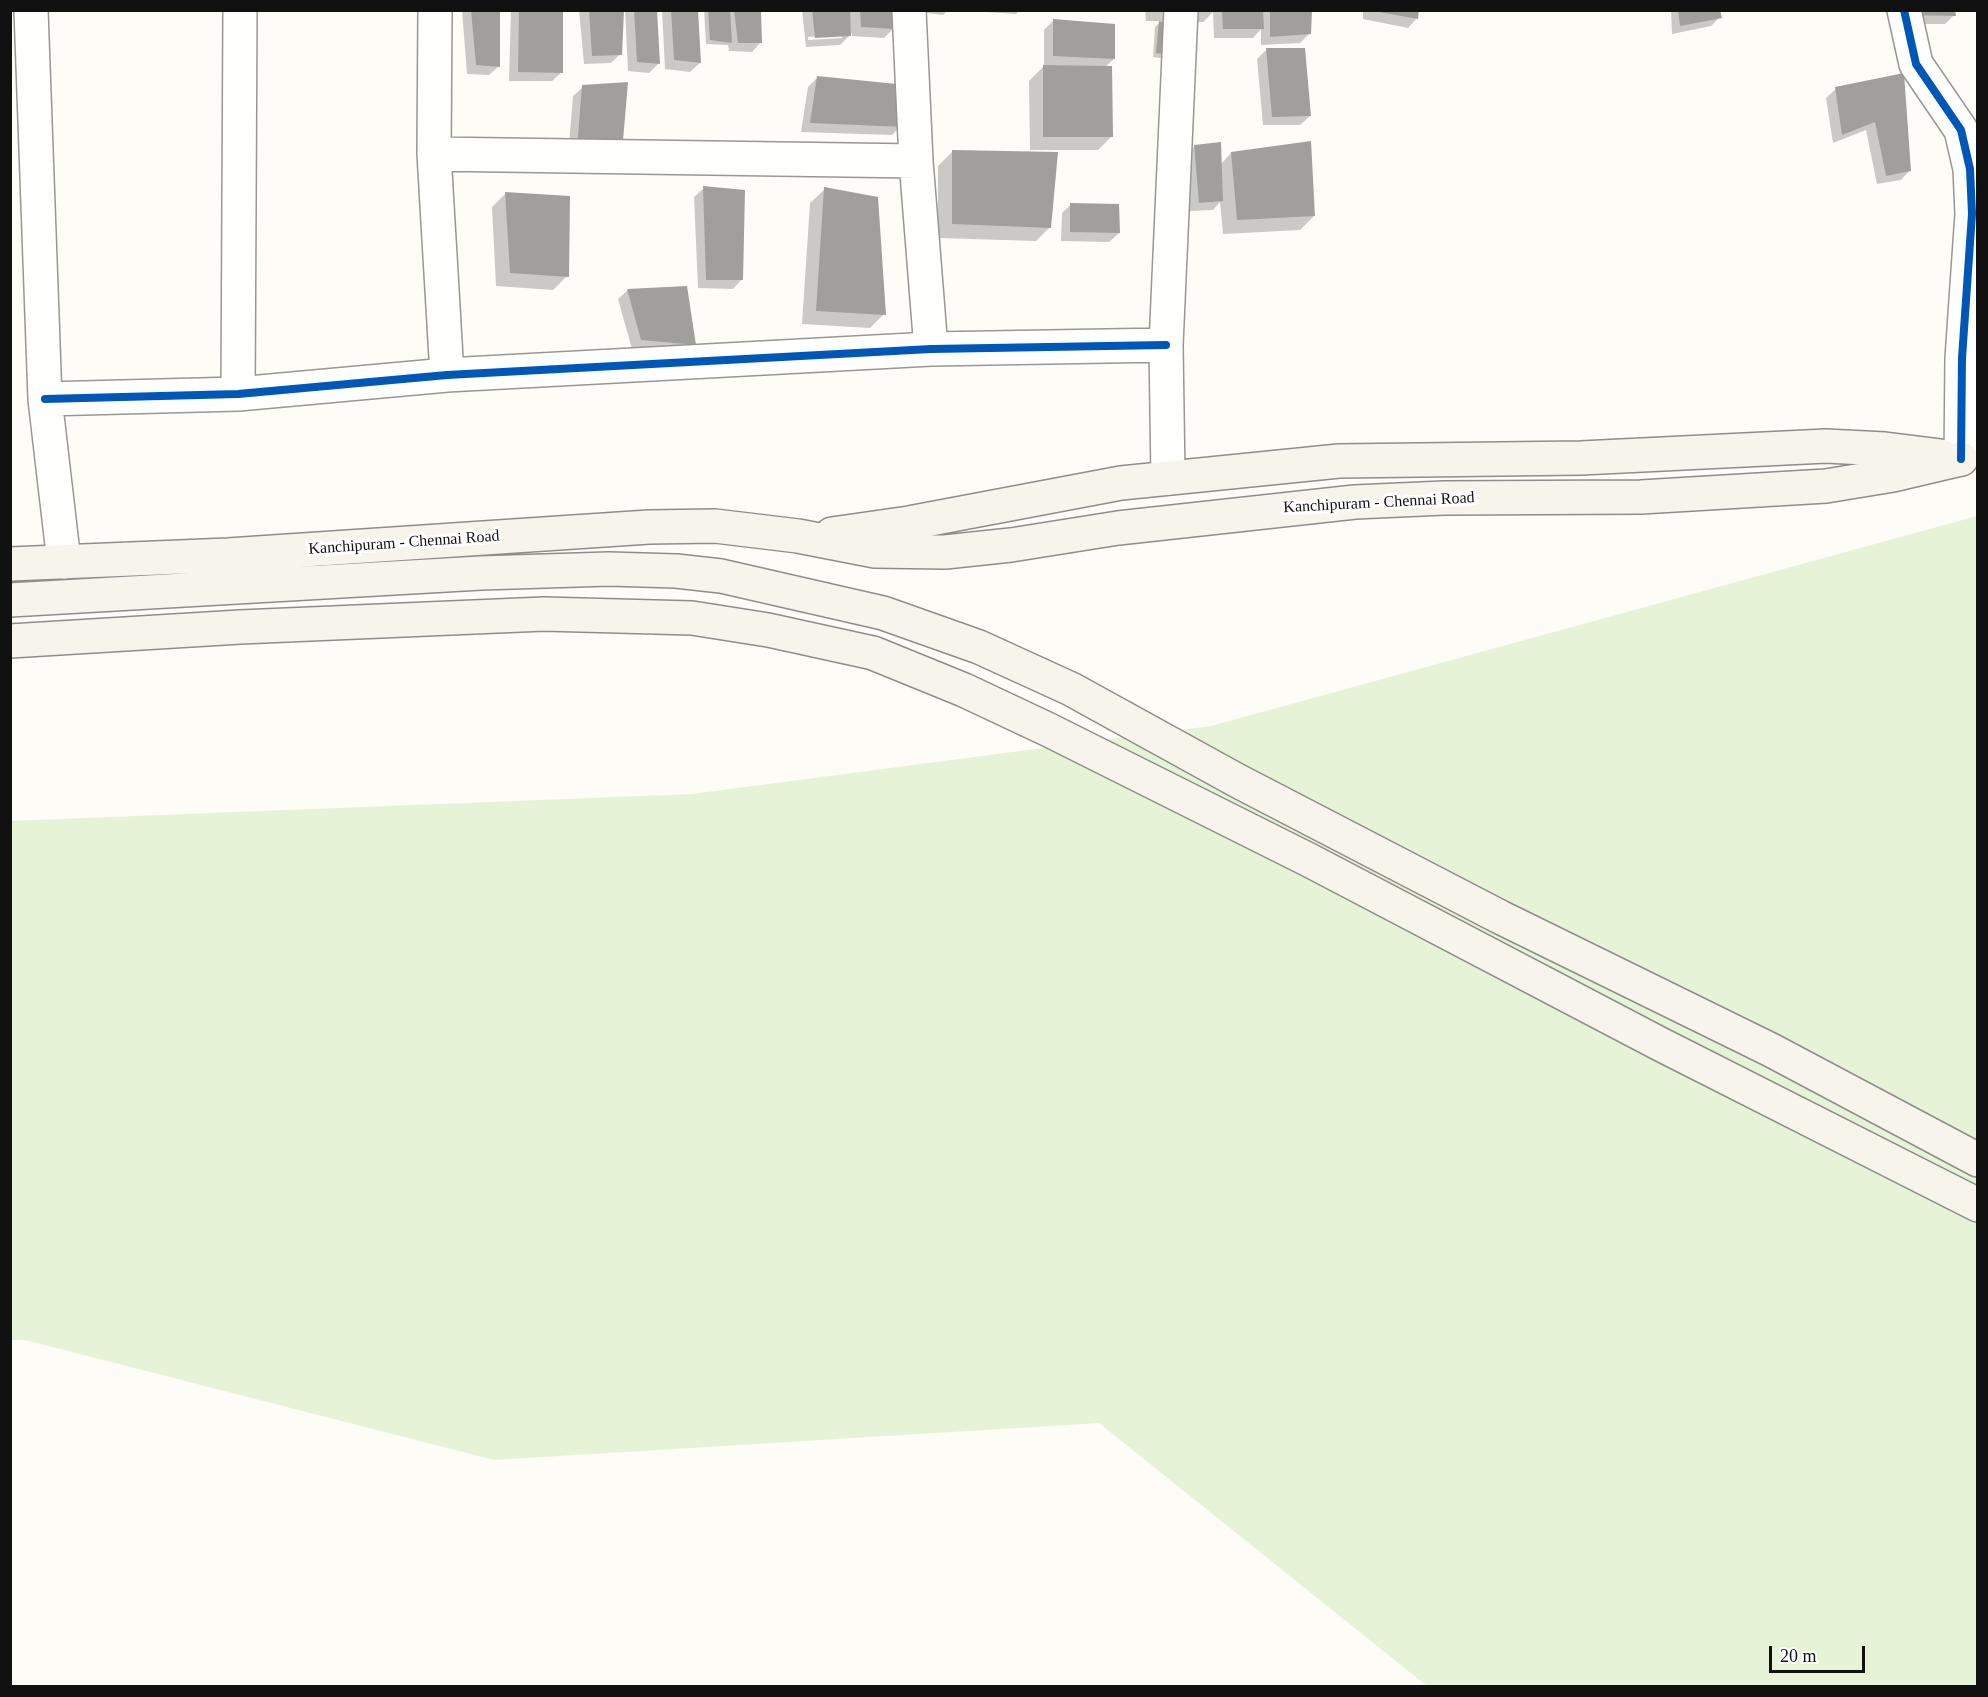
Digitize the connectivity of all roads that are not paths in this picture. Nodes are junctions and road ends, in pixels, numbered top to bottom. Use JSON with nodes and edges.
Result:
{"nodes":[{"id":1,"x":31,"y":10,"type":"edge"},
{"id":2,"x":240,"y":10,"type":"edge"},
{"id":3,"x":435,"y":10,"type":"edge"},
{"id":4,"x":909,"y":10,"type":"edge"},
{"id":5,"x":1181,"y":10,"type":"edge"},
{"id":6,"x":1904,"y":10,"type":"edge"},
{"id":7,"x":21,"y":63,"type":"edge"},
{"id":8,"x":1969,"y":128,"type":"edge"},
{"id":9,"x":434,"y":153,"type":"junction"},
{"id":10,"x":916,"y":161,"type":"junction"},
{"id":11,"x":1166,"y":345,"type":"junction"},
{"id":12,"x":931,"y":349,"type":"junction"},
{"id":13,"x":447,"y":375,"type":"junction"},
{"id":14,"x":238,"y":394,"type":"junction"},
{"id":15,"x":45,"y":399,"type":"junction"},
{"id":16,"x":1969,"y":458,"type":"edge"},
{"id":17,"x":1168,"y":478,"type":"junction"},
{"id":18,"x":798,"y":536,"type":"junction"},
{"id":19,"x":64,"y":562,"type":"junction"},
{"id":20,"x":10,"y":564,"type":"edge"},
{"id":21,"x":10,"y":600,"type":"edge"},
{"id":22,"x":10,"y":641,"type":"edge"},
{"id":23,"x":1977,"y":1160,"type":"edge"},
{"id":24,"x":1977,"y":1205,"type":"edge"}],
"edges":[{"from":1,"to":7,"type":"street"},
{"from":2,"to":14,"type":"street"},
{"from":3,"to":9,"type":"street"},
{"from":4,"to":10,"type":"street"},
{"from":5,"to":11,"type":"street"},
{"from":6,"to":8,"type":"street"},
{"from":7,"to":15,"type":"street"},
{"from":8,"to":16,"type":"street"},
{"from":9,"to":10,"type":"street"},
{"from":9,"to":13,"type":"street"},
{"from":10,"to":12,"type":"street"},
{"from":11,"to":12,"type":"street"},
{"from":11,"to":17,"type":"street"},
{"from":12,"to":13,"type":"street"},
{"from":13,"to":14,"type":"street"},
{"from":14,"to":15,"type":"street"},
{"from":15,"to":19,"type":"street"},
{"from":16,"to":17,"type":"main road","name":"Kanchipuram - Chennai Road"},
{"from":16,"to":18,"type":"main road","name":"Kanchipuram - Chennai Road"},
{"from":17,"to":18,"type":"main road","name":"Kanchipuram - Chennai Road"},
{"from":18,"to":19,"type":"main road","name":"Kanchipuram - Chennai Road"},
{"from":19,"to":20,"type":"main road","name":"Kanchipuram - Chennai Road"},
{"from":21,"to":23,"type":"main road"},
{"from":22,"to":24,"type":"main road"}]}
